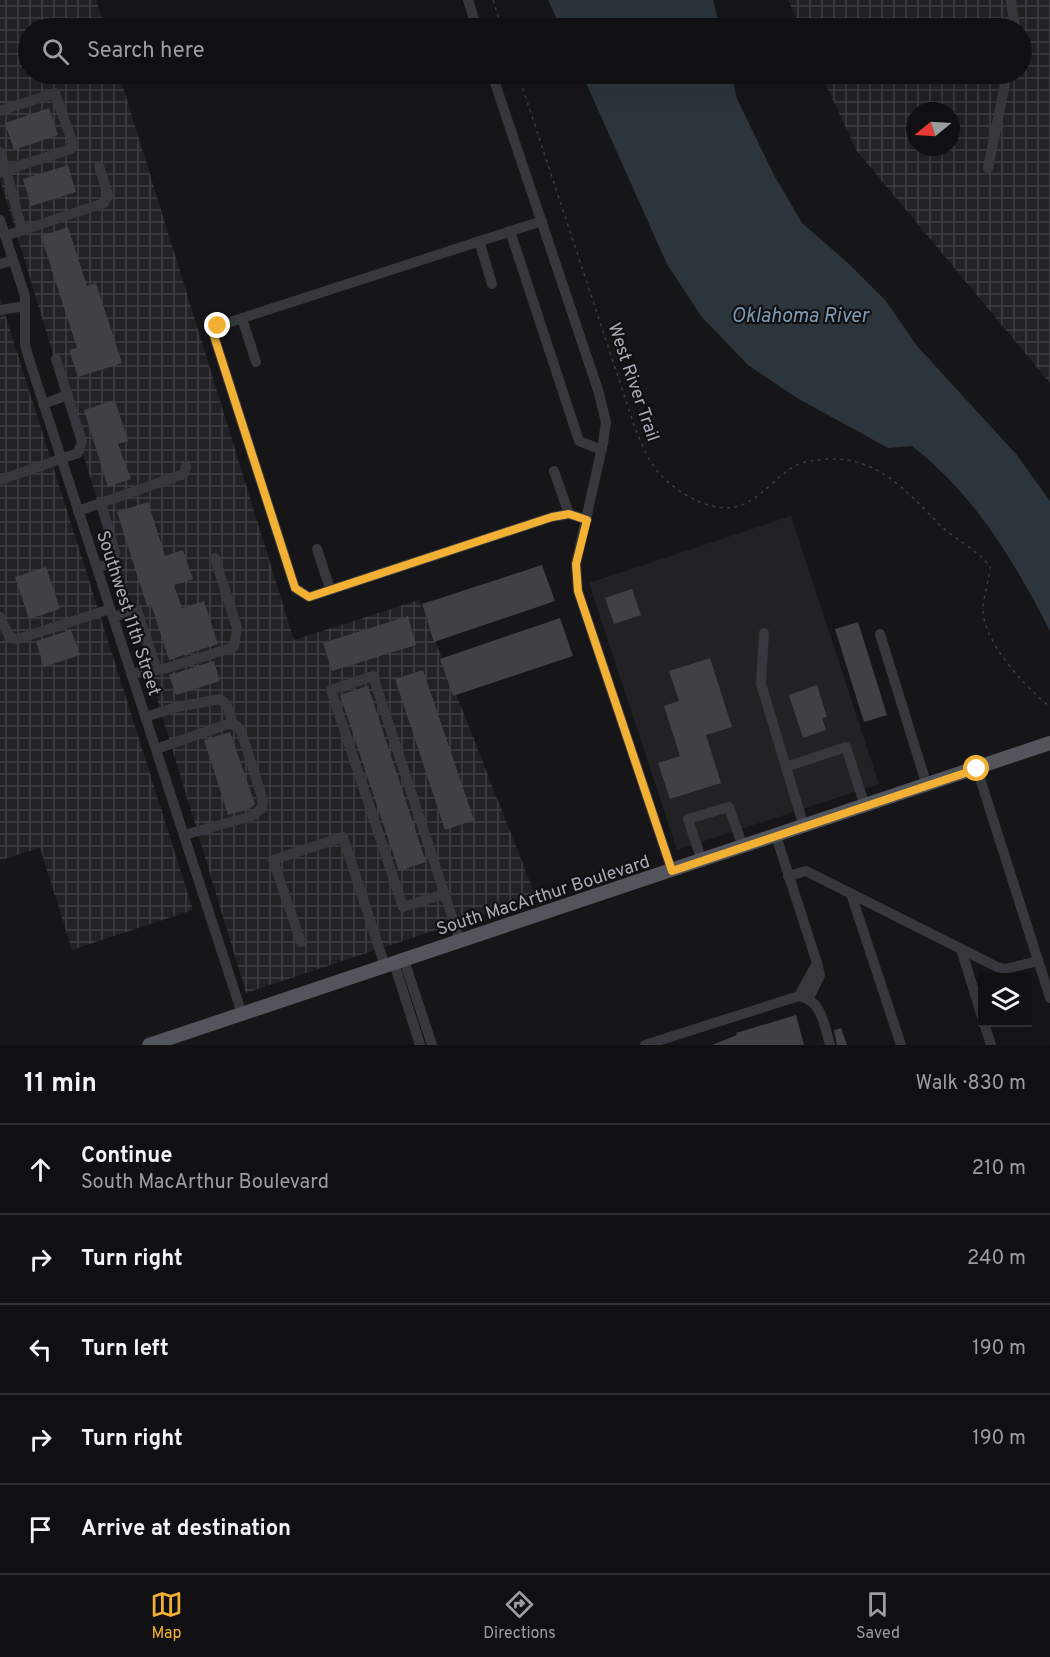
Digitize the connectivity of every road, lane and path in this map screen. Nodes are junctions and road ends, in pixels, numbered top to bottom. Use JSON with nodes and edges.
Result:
{"nodes":[{"id":1,"x":468,"y":0,"type":"edge"},
{"id":2,"x":493,"y":0,"type":"edge"},
{"id":3,"x":1011,"y":0,"type":"edge"},
{"id":4,"x":474,"y":18,"type":"edge"},
{"id":5,"x":499,"y":18,"type":"edge"},
{"id":6,"x":1014,"y":18,"type":"edge"},
{"id":7,"x":495,"y":84,"type":"edge"},
{"id":8,"x":521,"y":84,"type":"edge"},
{"id":9,"x":1005,"y":84,"type":"edge"},
{"id":10,"x":0,"y":111,"type":"edge"},
{"id":11,"x":0,"y":152,"type":"edge"},
{"id":12,"x":99,"y":166,"type":"dead end"},
{"id":13,"x":987,"y":168,"type":"dead end"},
{"id":14,"x":3,"y":171,"type":"edge"},
{"id":15,"x":0,"y":220,"type":"edge"},
{"id":16,"x":542,"y":221,"type":"junction"},
{"id":17,"x":22,"y":230,"type":"junction"},
{"id":18,"x":510,"y":231,"type":"junction"},
{"id":19,"x":5,"y":236,"type":"junction"},
{"id":20,"x":479,"y":241,"type":"junction"},
{"id":21,"x":13,"y":260,"type":"junction"},
{"id":22,"x":0,"y":264,"type":"edge"},
{"id":23,"x":492,"y":284,"type":"dead end"},
{"id":24,"x":26,"y":306,"type":"junction"},
{"id":25,"x":0,"y":310,"type":"edge"},
{"id":26,"x":242,"y":318,"type":"junction"},
{"id":27,"x":56,"y":359,"type":"dead end"},
{"id":28,"x":256,"y":362,"type":"dead end"},
{"id":29,"x":68,"y":395,"type":"junction"},
{"id":30,"x":43,"y":404,"type":"junction"},
{"id":31,"x":602,"y":450,"type":"junction"},
{"id":32,"x":61,"y":459,"type":"junction"},
{"id":33,"x":186,"y":467,"type":"dead end"},
{"id":34,"x":554,"y":471,"type":"dead end"},
{"id":35,"x":0,"y":480,"type":"edge"},
{"id":36,"x":101,"y":503,"type":"junction"},
{"id":37,"x":78,"y":511,"type":"junction"},
{"id":38,"x":569,"y":514,"type":"junction"},
{"id":39,"x":587,"y":520,"type":"junction"},
{"id":40,"x":317,"y":549,"type":"dead end"},
{"id":41,"x":215,"y":558,"type":"dead end"},
{"id":42,"x":97,"y":568,"type":"junction"},
{"id":43,"x":330,"y":590,"type":"junction"},
{"id":44,"x":111,"y":613,"type":"junction"},
{"id":45,"x":0,"y":617,"type":"edge"},
{"id":46,"x":764,"y":633,"type":"dead end"},
{"id":47,"x":880,"y":634,"type":"dead end"},
{"id":48,"x":157,"y":670,"type":"junction"},
{"id":49,"x":131,"y":674,"type":"junction"},
{"id":50,"x":1050,"y":707,"type":"edge"},
{"id":51,"x":145,"y":717,"type":"junction"},
{"id":52,"x":233,"y":724,"type":"junction"},
{"id":53,"x":1050,"y":743,"type":"edge"},
{"id":54,"x":156,"y":749,"type":"junction"},
{"id":55,"x":786,"y":767,"type":"junction"},
{"id":56,"x":977,"y":769,"type":"junction"},
{"id":57,"x":927,"y":786,"type":"junction"},
{"id":58,"x":866,"y":806,"type":"junction"},
{"id":59,"x":804,"y":827,"type":"junction"},
{"id":60,"x":184,"y":835,"type":"junction"},
{"id":61,"x":776,"y":836,"type":"junction"},
{"id":62,"x":743,"y":847,"type":"junction"},
{"id":63,"x":702,"y":861,"type":"junction"},
{"id":64,"x":672,"y":871,"type":"junction"},
{"id":65,"x":788,"y":876,"type":"junction"},
{"id":66,"x":444,"y":894,"type":"junction"},
{"id":67,"x":851,"y":894,"type":"junction"},
{"id":68,"x":460,"y":941,"type":"junction"},
{"id":69,"x":301,"y":942,"type":"dead end"},
{"id":70,"x":961,"y":949,"type":"junction"},
{"id":71,"x":1038,"y":962,"type":"junction"},
{"id":72,"x":394,"y":963,"type":"junction"},
{"id":73,"x":804,"y":997,"type":"junction"},
{"id":74,"x":1050,"y":998,"type":"edge"},
{"id":75,"x":978,"y":1004,"type":"edge"},
{"id":76,"x":242,"y":1014,"type":"junction"},
{"id":77,"x":985,"y":1027,"type":"edge"},
{"id":78,"x":149,"y":1045,"type":"edge"},
{"id":79,"x":420,"y":1045,"type":"edge"},
{"id":80,"x":432,"y":1045,"type":"edge"},
{"id":81,"x":645,"y":1045,"type":"edge"},
{"id":82,"x":830,"y":1045,"type":"edge"},
{"id":83,"x":901,"y":1045,"type":"edge"},
{"id":84,"x":992,"y":1045,"type":"edge"}],
"edges":[{"from":1,"to":4,"type":"street"},
{"from":2,"to":5,"type":"path"},
{"from":3,"to":6,"type":"street"},
{"from":7,"to":16,"type":"street"},
{"from":8,"to":50,"type":"path","name":"West River Trail"},
{"from":9,"to":13,"type":"street"},
{"from":10,"to":14,"type":"street"},
{"from":11,"to":14,"type":"street"},
{"from":12,"to":17,"type":"street"},
{"from":14,"to":17,"type":"street"},
{"from":15,"to":19,"type":"street","name":"Southwest 11th Street"},
{"from":16,"to":18,"type":"street"},
{"from":16,"to":31,"type":"street"},
{"from":17,"to":19,"type":"street"},
{"from":18,"to":20,"type":"street"},
{"from":18,"to":31,"type":"street"},
{"from":19,"to":21,"type":"street","name":"Southwest 11th Street"},
{"from":20,"to":23,"type":"street"},
{"from":20,"to":26,"type":"street"},
{"from":21,"to":22,"type":"street"},
{"from":21,"to":24,"type":"street","name":"Southwest 11th Street"},
{"from":24,"to":25,"type":"street"},
{"from":24,"to":30,"type":"street","name":"Southwest 11th Street"},
{"from":26,"to":28,"type":"street"},
{"from":26,"to":43,"type":"street"},
{"from":27,"to":29,"type":"street"},
{"from":29,"to":30,"type":"street"},
{"from":29,"to":32,"type":"street"},
{"from":30,"to":32,"type":"street","name":"Southwest 11th Street"},
{"from":31,"to":39,"type":"street"},
{"from":32,"to":35,"type":"street"},
{"from":32,"to":37,"type":"street","name":"Southwest 11th Street"},
{"from":33,"to":36,"type":"street"},
{"from":34,"to":38,"type":"street"},
{"from":36,"to":37,"type":"street"},
{"from":36,"to":42,"type":"street"},
{"from":37,"to":42,"type":"street","name":"Southwest 11th Street"},
{"from":38,"to":39,"type":"street"},
{"from":38,"to":43,"type":"street"},
{"from":39,"to":64,"type":"street"},
{"from":40,"to":43,"type":"street"},
{"from":41,"to":48,"type":"street"},
{"from":42,"to":44,"type":"street","name":"Southwest 11th Street"},
{"from":44,"to":45,"type":"street"},
{"from":44,"to":48,"type":"street"},
{"from":44,"to":49,"type":"street","name":"Southwest 11th Street"},
{"from":46,"to":55,"type":"street"},
{"from":47,"to":57,"type":"street"},
{"from":48,"to":49,"type":"street"},
{"from":49,"to":51,"type":"street","name":"Southwest 11th Street"},
{"from":51,"to":52,"type":"street"},
{"from":51,"to":54,"type":"street","name":"Southwest 11th Street"},
{"from":52,"to":54,"type":"street"},
{"from":52,"to":60,"type":"street"},
{"from":53,"to":56,"type":"main road","name":"South MacArthur Boulevard"},
{"from":54,"to":60,"type":"street","name":"Southwest 11th Street"},
{"from":55,"to":58,"type":"street"},
{"from":55,"to":59,"type":"street"},
{"from":56,"to":57,"type":"main road","name":"South MacArthur Boulevard"},
{"from":56,"to":71,"type":"street"},
{"from":57,"to":58,"type":"main road","name":"South MacArthur Boulevard"},
{"from":58,"to":59,"type":"main road","name":"South MacArthur Boulevard"},
{"from":59,"to":61,"type":"main road","name":"South MacArthur Boulevard"},
{"from":60,"to":76,"type":"street","name":"Southwest 11th Street"},
{"from":61,"to":62,"type":"main road","name":"South MacArthur Boulevard"},
{"from":61,"to":65,"type":"street"},
{"from":62,"to":63,"type":"main road","name":"South MacArthur Boulevard"},
{"from":62,"to":63,"type":"street"},
{"from":63,"to":64,"type":"main road","name":"South MacArthur Boulevard"},
{"from":64,"to":68,"type":"main road","name":"South MacArthur Boulevard"},
{"from":65,"to":67,"type":"street"},
{"from":65,"to":73,"type":"street"},
{"from":66,"to":66,"type":"street"},
{"from":66,"to":68,"type":"street"},
{"from":67,"to":70,"type":"street"},
{"from":67,"to":83,"type":"street"},
{"from":68,"to":72,"type":"main road","name":"South MacArthur Boulevard"},
{"from":69,"to":72,"type":"street"},
{"from":70,"to":71,"type":"street"},
{"from":70,"to":75,"type":"street"},
{"from":71,"to":74,"type":"street"},
{"from":72,"to":76,"type":"main road","name":"South MacArthur Boulevard"},
{"from":72,"to":79,"type":"street"},
{"from":72,"to":80,"type":"street"},
{"from":73,"to":81,"type":"street"},
{"from":73,"to":82,"type":"street"},
{"from":76,"to":78,"type":"main road","name":"South MacArthur Boulevard"},
{"from":77,"to":84,"type":"street"}]}
